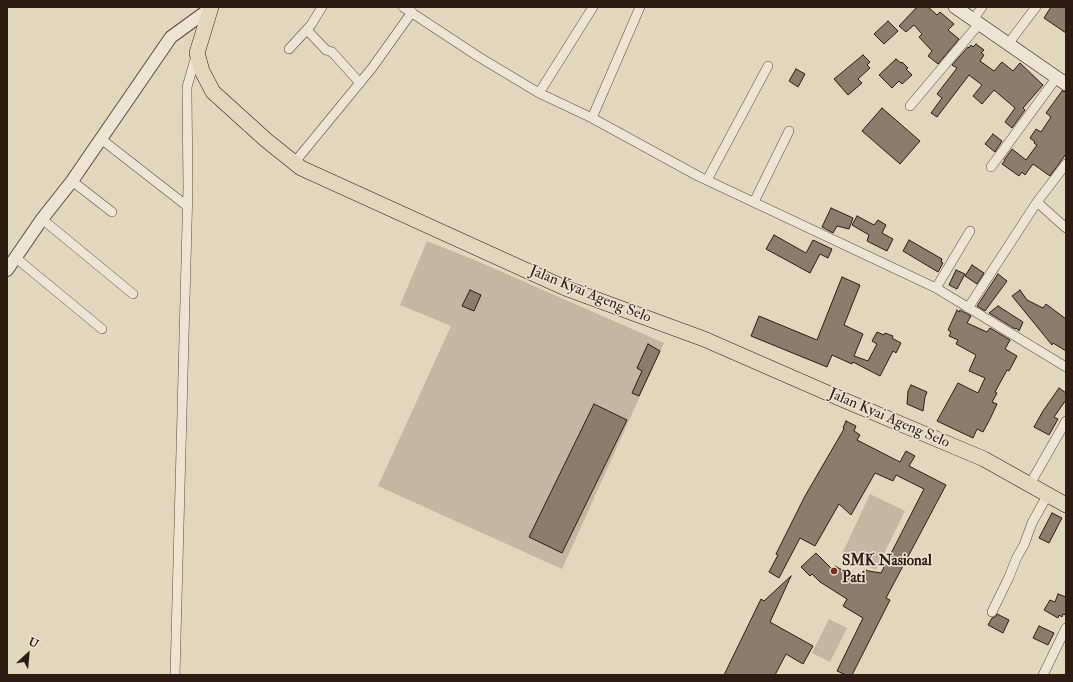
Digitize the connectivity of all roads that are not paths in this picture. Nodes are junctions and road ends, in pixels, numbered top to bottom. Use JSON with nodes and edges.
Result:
{"nodes":[{"id":1,"x":322,"y":7,"type":"edge"},
{"id":2,"x":593,"y":7,"type":"edge"},
{"id":3,"x":955,"y":7,"type":"edge"},
{"id":4,"x":982,"y":7,"type":"edge"},
{"id":5,"x":1036,"y":7,"type":"edge"},
{"id":6,"x":211,"y":8,"type":"edge"},
{"id":7,"x":407,"y":9,"type":"edge"},
{"id":8,"x":638,"y":10,"type":"edge"},
{"id":9,"x":976,"y":22,"type":"junction"},
{"id":10,"x":307,"y":30,"type":"junction"},
{"id":11,"x":1008,"y":44,"type":"junction"},
{"id":12,"x":289,"y":49,"type":"dead end"},
{"id":13,"x":197,"y":53,"type":"junction"},
{"id":14,"x":768,"y":66,"type":"dead end"},
{"id":15,"x":1061,"y":80,"type":"edge"},
{"id":16,"x":360,"y":83,"type":"junction"},
{"id":17,"x":539,"y":93,"type":"junction"},
{"id":18,"x":910,"y":106,"type":"dead end"},
{"id":19,"x":592,"y":118,"type":"junction"},
{"id":20,"x":789,"y":131,"type":"dead end"},
{"id":21,"x":101,"y":140,"type":"junction"},
{"id":22,"x":294,"y":163,"type":"junction"},
{"id":23,"x":1066,"y":164,"type":"edge"},
{"id":24,"x":991,"y":167,"type":"dead end"},
{"id":25,"x":707,"y":180,"type":"junction"},
{"id":26,"x":72,"y":181,"type":"junction"},
{"id":27,"x":754,"y":202,"type":"junction"},
{"id":28,"x":1037,"y":202,"type":"junction"},
{"id":29,"x":187,"y":206,"type":"junction"},
{"id":30,"x":112,"y":212,"type":"dead end"},
{"id":31,"x":42,"y":219,"type":"junction"},
{"id":32,"x":1066,"y":228,"type":"edge"},
{"id":33,"x":970,"y":232,"type":"dead end"},
{"id":34,"x":16,"y":258,"type":"junction"},
{"id":35,"x":7,"y":270,"type":"edge"},
{"id":36,"x":936,"y":288,"type":"junction"},
{"id":37,"x":133,"y":294,"type":"dead end"},
{"id":38,"x":968,"y":308,"type":"junction"},
{"id":39,"x":102,"y":329,"type":"dead end"},
{"id":40,"x":1066,"y":366,"type":"edge"},
{"id":41,"x":1066,"y":421,"type":"edge"},
{"id":42,"x":1030,"y":484,"type":"junction"},
{"id":43,"x":1048,"y":494,"type":"junction"},
{"id":44,"x":1066,"y":505,"type":"edge"},
{"id":45,"x":992,"y":612,"type":"dead end"},
{"id":46,"x":1066,"y":628,"type":"edge"},
{"id":47,"x":175,"y":675,"type":"edge"},
{"id":48,"x":1044,"y":675,"type":"edge"}],
"edges":[{"from":1,"to":10,"type":"street"},
{"from":2,"to":17,"type":"street"},
{"from":3,"to":9,"type":"main road"},
{"from":4,"to":9,"type":"street"},
{"from":5,"to":11,"type":"street"},
{"from":6,"to":13,"type":"main road"},
{"from":6,"to":21,"type":"street"},
{"from":7,"to":16,"type":"street"},
{"from":7,"to":17,"type":"street"},
{"from":8,"to":19,"type":"street"},
{"from":9,"to":11,"type":"main road"},
{"from":9,"to":18,"type":"street"},
{"from":10,"to":12,"type":"street"},
{"from":10,"to":16,"type":"street"},
{"from":11,"to":15,"type":"main road"},
{"from":13,"to":22,"type":"main road","name":"Jalan Kyai Ageng Selo"},
{"from":13,"to":29,"type":"street"},
{"from":14,"to":25,"type":"street"},
{"from":15,"to":24,"type":"street"},
{"from":16,"to":22,"type":"street"},
{"from":17,"to":19,"type":"street"},
{"from":19,"to":25,"type":"street"},
{"from":20,"to":27,"type":"street"},
{"from":21,"to":26,"type":"street"},
{"from":21,"to":29,"type":"street"},
{"from":22,"to":42,"type":"main road","name":"Jalan Kyai Ageng Selo"},
{"from":23,"to":28,"type":"street"},
{"from":25,"to":27,"type":"street"},
{"from":26,"to":30,"type":"street"},
{"from":26,"to":31,"type":"street"},
{"from":27,"to":36,"type":"street"},
{"from":28,"to":32,"type":"street"},
{"from":28,"to":38,"type":"street"},
{"from":29,"to":47,"type":"street"},
{"from":31,"to":34,"type":"street"},
{"from":31,"to":37,"type":"street"},
{"from":33,"to":36,"type":"street"},
{"from":34,"to":35,"type":"street"},
{"from":34,"to":39,"type":"street"},
{"from":36,"to":38,"type":"street"},
{"from":38,"to":40,"type":"street"},
{"from":41,"to":42,"type":"street"},
{"from":42,"to":43,"type":"main road","name":"Jalan Kyai Ageng Selo"},
{"from":43,"to":44,"type":"main road","name":"Jalan Kyai Ageng Selo"},
{"from":43,"to":45,"type":"street"},
{"from":46,"to":48,"type":"street"}]}
